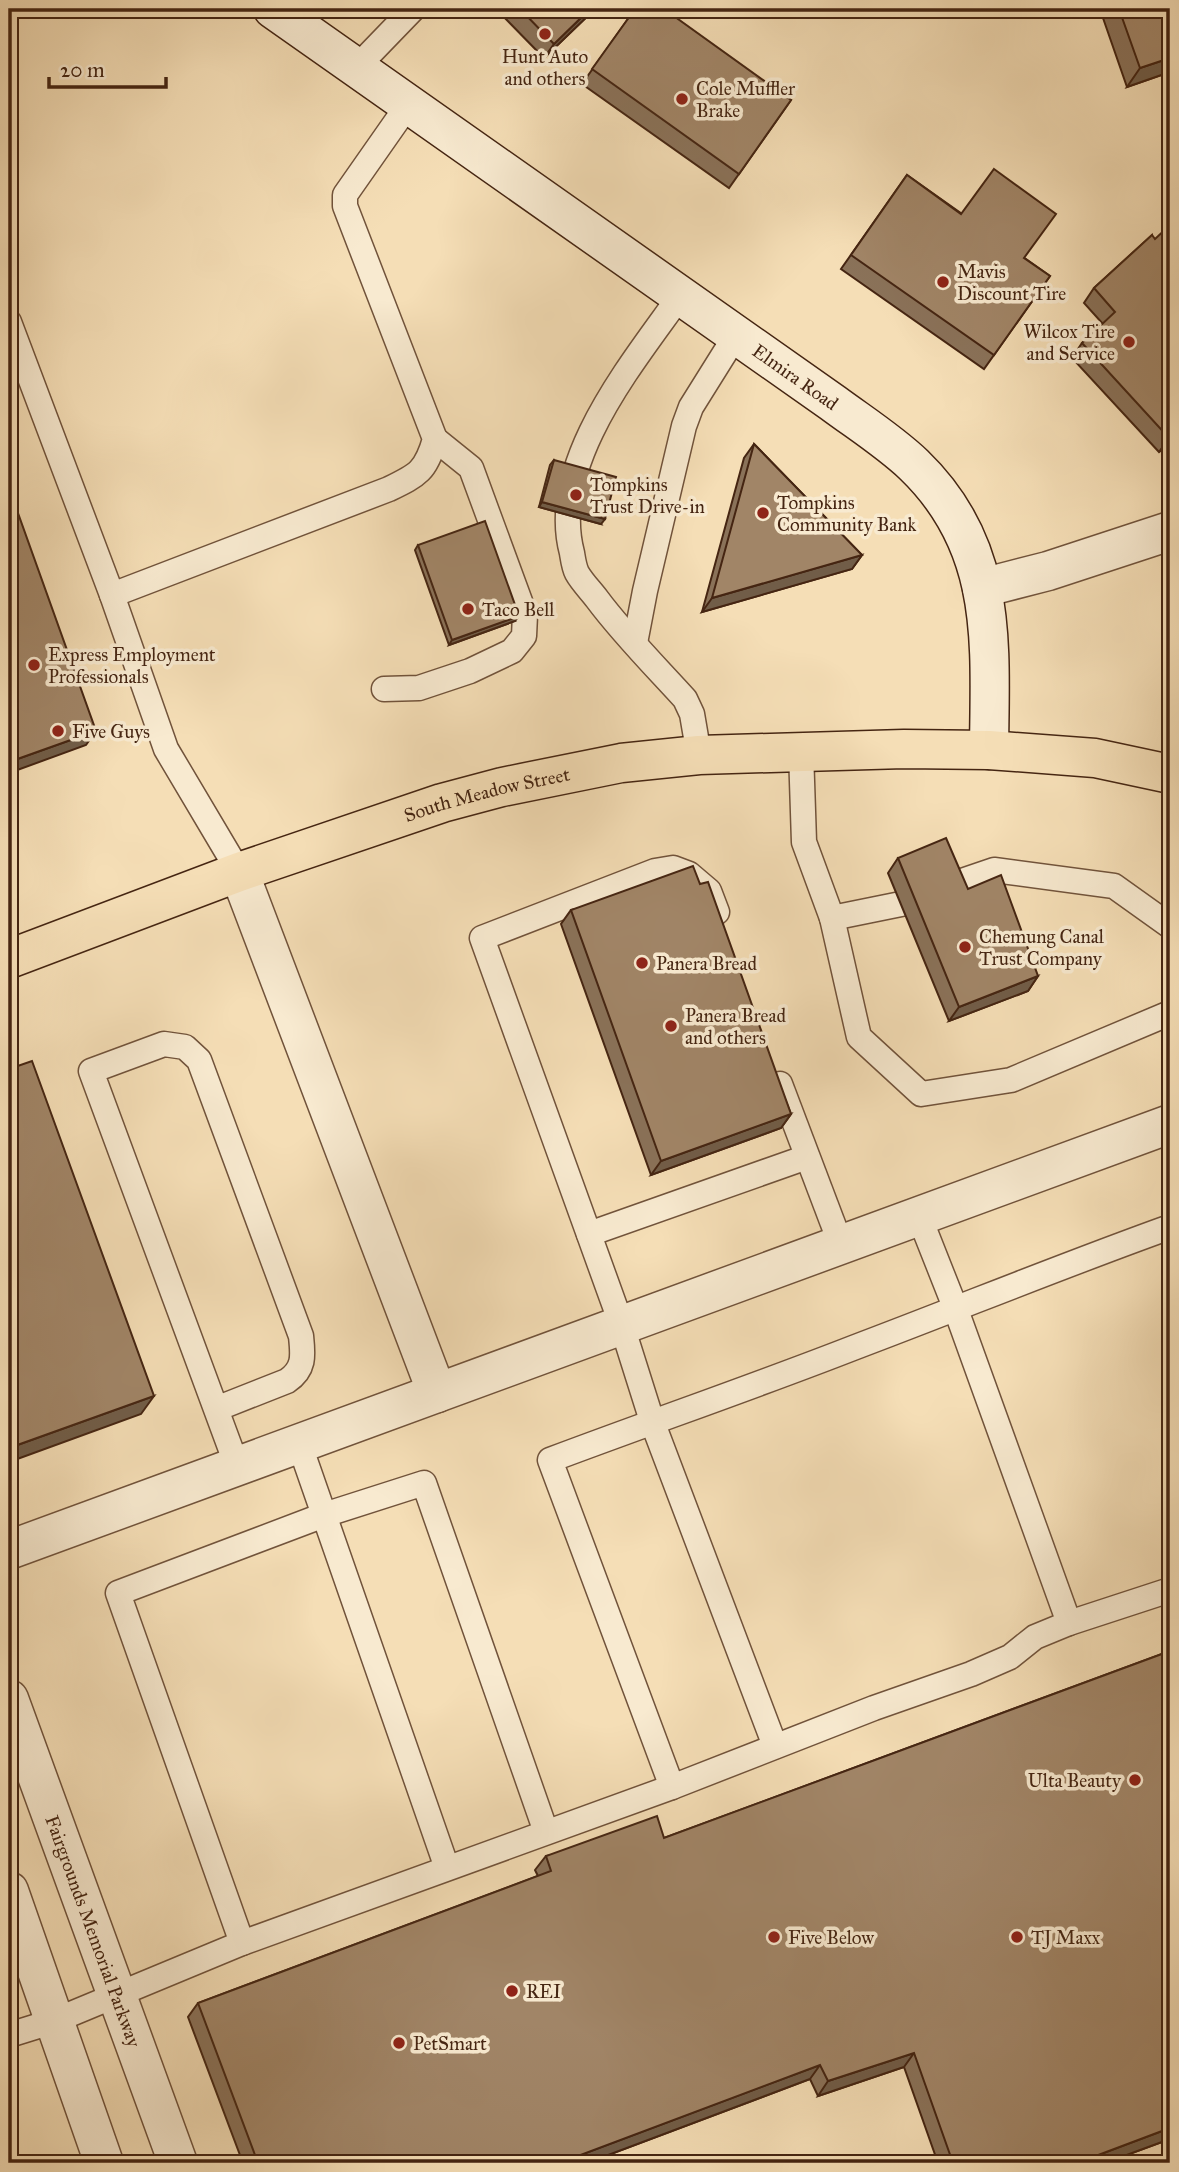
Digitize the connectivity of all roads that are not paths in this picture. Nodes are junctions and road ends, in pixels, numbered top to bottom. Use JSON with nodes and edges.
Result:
{"nodes":[{"id":1,"x":273,"y":9,"type":"edge"},
{"id":2,"x":412,"y":9,"type":"edge"},
{"id":3,"x":356,"y":68,"type":"junction"},
{"id":4,"x":408,"y":104,"type":"junction"},
{"id":5,"x":680,"y":296,"type":"junction"},
{"id":6,"x":9,"y":322,"type":"edge"},
{"id":7,"x":736,"y":335,"type":"junction"},
{"id":8,"x":435,"y":439,"type":"junction"},
{"id":9,"x":1170,"y":531,"type":"edge"},
{"id":10,"x":982,"y":588,"type":"junction"},
{"id":11,"x":112,"y":595,"type":"junction"},
{"id":12,"x":635,"y":643,"type":"junction"},
{"id":13,"x":384,"y":689,"type":"dead end"},
{"id":14,"x":989,"y":750,"type":"junction"},
{"id":15,"x":801,"y":751,"type":"junction"},
{"id":16,"x":699,"y":755,"type":"junction"},
{"id":17,"x":1170,"y":774,"type":"edge"},
{"id":18,"x":239,"y":872,"type":"junction"},
{"id":19,"x":950,"y":884,"type":"edge"},
{"id":20,"x":901,"y":904,"type":"dead end"},
{"id":21,"x":832,"y":918,"type":"junction"},
{"id":22,"x":1170,"y":926,"type":"edge"},
{"id":23,"x":723,"y":929,"type":"edge"},
{"id":24,"x":9,"y":959,"type":"edge"},
{"id":25,"x":1170,"y":1013,"type":"edge"},
{"id":26,"x":774,"y":1069,"type":"edge"},
{"id":27,"x":1170,"y":1124,"type":"edge"},
{"id":28,"x":807,"y":1157,"type":"junction"},
{"id":29,"x":919,"y":1216,"type":"junction"},
{"id":30,"x":1170,"y":1227,"type":"edge"},
{"id":31,"x":589,"y":1234,"type":"junction"},
{"id":32,"x":841,"y":1245,"type":"junction"},
{"id":33,"x":955,"y":1307,"type":"junction"},
{"id":34,"x":622,"y":1326,"type":"junction"},
{"id":35,"x":437,"y":1393,"type":"junction"},
{"id":36,"x":215,"y":1409,"type":"junction"},
{"id":37,"x":652,"y":1421,"type":"junction"},
{"id":38,"x":299,"y":1443,"type":"junction"},
{"id":39,"x":237,"y":1466,"type":"junction"},
{"id":40,"x":324,"y":1516,"type":"junction"},
{"id":41,"x":9,"y":1550,"type":"edge"},
{"id":42,"x":1170,"y":1590,"type":"edge"},
{"id":43,"x":1069,"y":1623,"type":"junction"},
{"id":44,"x":9,"y":1699,"type":"edge"},
{"id":45,"x":775,"y":1746,"type":"junction"},
{"id":46,"x":672,"y":1787,"type":"junction"},
{"id":47,"x":546,"y":1832,"type":"junction"},
{"id":48,"x":447,"y":1868,"type":"junction"},
{"id":49,"x":9,"y":1891,"type":"edge"},
{"id":50,"x":242,"y":1943,"type":"junction"},
{"id":51,"x":118,"y":1995,"type":"junction"},
{"id":52,"x":54,"y":2021,"type":"junction"},
{"id":53,"x":9,"y":2035,"type":"edge"},
{"id":54,"x":104,"y":2163,"type":"edge"},
{"id":55,"x":178,"y":2163,"type":"edge"}],
"edges":[{"from":1,"to":3,"type":"street","name":"Elmira Road"},
{"from":2,"to":3,"type":"lane"},
{"from":3,"to":4,"type":"street","name":"Elmira Road"},
{"from":4,"to":5,"type":"street","name":"Elmira Road"},
{"from":4,"to":8,"type":"lane"},
{"from":5,"to":7,"type":"street","name":"Elmira Road"},
{"from":5,"to":12,"type":"lane"},
{"from":6,"to":11,"type":"lane"},
{"from":7,"to":10,"type":"street","name":"Elmira Road"},
{"from":7,"to":12,"type":"lane"},
{"from":8,"to":11,"type":"lane"},
{"from":8,"to":13,"type":"lane"},
{"from":9,"to":10,"type":"street"},
{"from":10,"to":14,"type":"street","name":"Elmira Road"},
{"from":11,"to":18,"type":"lane"},
{"from":12,"to":16,"type":"lane"},
{"from":14,"to":15,"type":"highway","name":"South Meadow Street"},
{"from":14,"to":17,"type":"highway"},
{"from":15,"to":16,"type":"highway","name":"South Meadow Street"},
{"from":15,"to":21,"type":"lane"},
{"from":16,"to":18,"type":"highway","name":"South Meadow Street"},
{"from":18,"to":24,"type":"highway","name":"South Meadow Street"},
{"from":18,"to":35,"type":"street"},
{"from":19,"to":22,"type":"lane"},
{"from":20,"to":21,"type":"lane"},
{"from":21,"to":25,"type":"lane"},
{"from":23,"to":31,"type":"lane"},
{"from":26,"to":28,"type":"lane"},
{"from":27,"to":29,"type":"street"},
{"from":28,"to":31,"type":"lane"},
{"from":28,"to":32,"type":"lane"},
{"from":29,"to":32,"type":"street"},
{"from":29,"to":33,"type":"lane"},
{"from":30,"to":33,"type":"lane"},
{"from":31,"to":34,"type":"lane"},
{"from":32,"to":34,"type":"street"},
{"from":33,"to":37,"type":"lane"},
{"from":33,"to":43,"type":"lane"},
{"from":34,"to":35,"type":"street"},
{"from":34,"to":37,"type":"lane"},
{"from":35,"to":38,"type":"street"},
{"from":36,"to":36,"type":"lane"},
{"from":36,"to":39,"type":"lane"},
{"from":37,"to":45,"type":"lane"},
{"from":37,"to":46,"type":"lane"},
{"from":38,"to":39,"type":"street"},
{"from":38,"to":40,"type":"lane"},
{"from":39,"to":41,"type":"street"},
{"from":40,"to":47,"type":"lane"},
{"from":40,"to":48,"type":"lane"},
{"from":40,"to":50,"type":"lane"},
{"from":42,"to":43,"type":"lane"},
{"from":43,"to":45,"type":"lane"},
{"from":44,"to":51,"type":"street","name":"Fairgrounds Memorial Parkway"},
{"from":45,"to":46,"type":"lane"},
{"from":46,"to":47,"type":"lane"},
{"from":47,"to":48,"type":"lane"},
{"from":48,"to":50,"type":"lane"},
{"from":49,"to":52,"type":"street"},
{"from":50,"to":51,"type":"lane"},
{"from":51,"to":52,"type":"lane"},
{"from":51,"to":55,"type":"street","name":"Fairgrounds Memorial Parkway"},
{"from":52,"to":53,"type":"lane"},
{"from":52,"to":54,"type":"street"}]}
